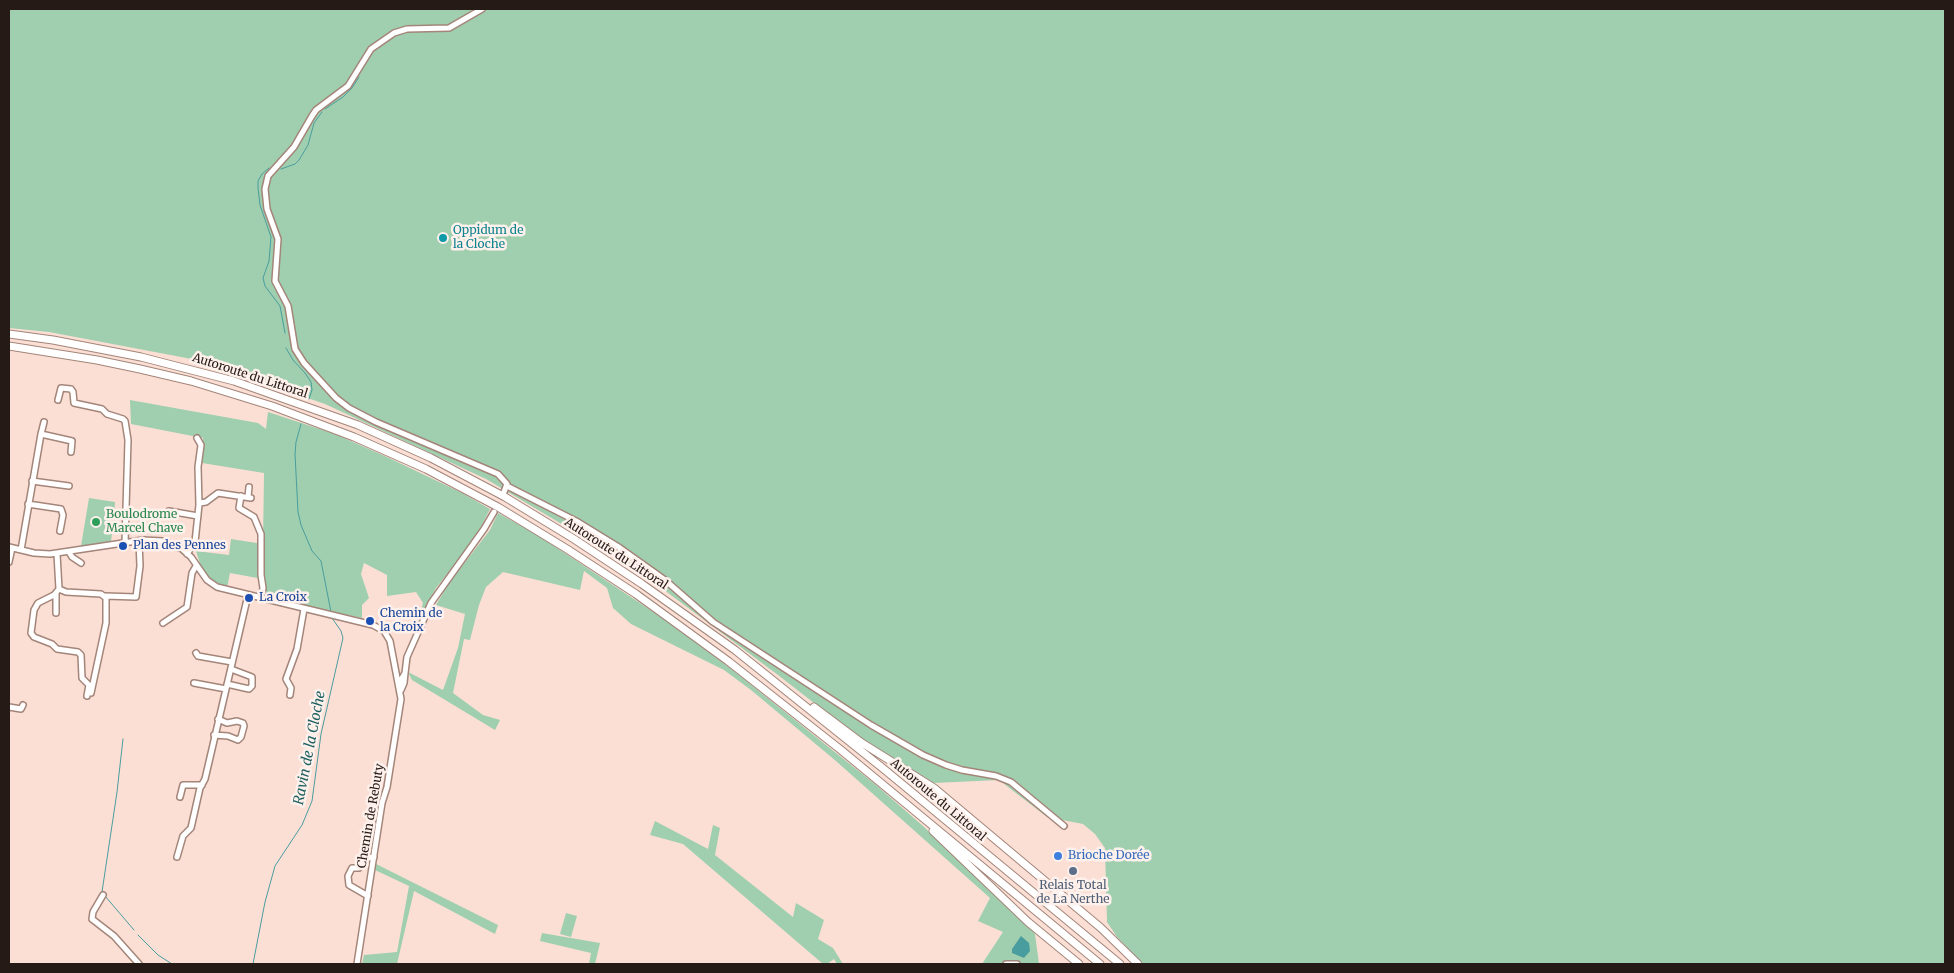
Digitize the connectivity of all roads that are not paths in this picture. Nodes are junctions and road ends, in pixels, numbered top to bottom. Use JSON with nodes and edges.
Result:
{"nodes":[{"id":1,"x":482,"y":9,"type":"edge"},
{"id":2,"x":9,"y":334,"type":"edge"},
{"id":3,"x":9,"y":346,"type":"edge"},
{"id":4,"x":58,"y":400,"type":"dead end"},
{"id":5,"x":44,"y":422,"type":"dead end"},
{"id":6,"x":41,"y":434,"type":"junction"},
{"id":7,"x":197,"y":438,"type":"dead end"},
{"id":8,"x":72,"y":452,"type":"dead end"},
{"id":9,"x":32,"y":481,"type":"junction"},
{"id":10,"x":69,"y":486,"type":"dead end"},
{"id":11,"x":249,"y":488,"type":"dead end"},
{"id":12,"x":241,"y":496,"type":"junction"},
{"id":13,"x":29,"y":503,"type":"junction"},
{"id":14,"x":200,"y":503,"type":"junction"},
{"id":15,"x":62,"y":505,"type":"dead end"},
{"id":16,"x":169,"y":511,"type":"dead end"},
{"id":17,"x":494,"y":512,"type":"dead end"},
{"id":18,"x":198,"y":516,"type":"junction"},
{"id":19,"x":60,"y":531,"type":"dead end"},
{"id":20,"x":139,"y":541,"type":"junction"},
{"id":21,"x":124,"y":543,"type":"junction"},
{"id":22,"x":10,"y":548,"type":"edge"},
{"id":23,"x":20,"y":550,"type":"junction"},
{"id":24,"x":69,"y":552,"type":"junction"},
{"id":25,"x":56,"y":554,"type":"junction"},
{"id":26,"x":187,"y":554,"type":"junction"},
{"id":27,"x":9,"y":562,"type":"edge"},
{"id":28,"x":81,"y":563,"type":"dead end"},
{"id":29,"x":196,"y":566,"type":"junction"},
{"id":30,"x":58,"y":591,"type":"junction"},
{"id":31,"x":248,"y":595,"type":"junction"},
{"id":32,"x":105,"y":596,"type":"junction"},
{"id":33,"x":261,"y":598,"type":"junction"},
{"id":34,"x":304,"y":609,"type":"junction"},
{"id":35,"x":56,"y":613,"type":"dead end"},
{"id":36,"x":163,"y":623,"type":"dead end"},
{"id":37,"x":735,"y":650,"type":"junction"},
{"id":38,"x":196,"y":653,"type":"dead end"},
{"id":39,"x":232,"y":662,"type":"junction"},
{"id":40,"x":231,"y":669,"type":"junction"},
{"id":41,"x":405,"y":673,"type":"junction"},
{"id":42,"x":399,"y":683,"type":"junction"},
{"id":43,"x":194,"y":684,"type":"dead end"},
{"id":44,"x":226,"y":687,"type":"junction"},
{"id":45,"x":400,"y":690,"type":"junction"},
{"id":46,"x":290,"y":694,"type":"dead end"},
{"id":47,"x":24,"y":706,"type":"dead end"},
{"id":48,"x":9,"y":707,"type":"edge"},
{"id":49,"x":218,"y":719,"type":"junction"},
{"id":50,"x":214,"y":735,"type":"junction"},
{"id":51,"x":841,"y":750,"type":"junction"},
{"id":52,"x":202,"y":786,"type":"junction"},
{"id":53,"x":180,"y":797,"type":"dead end"},
{"id":54,"x":1064,"y":826,"type":"dead end"},
{"id":55,"x":177,"y":857,"type":"dead end"},
{"id":56,"x":374,"y":857,"type":"junction"},
{"id":57,"x":103,"y":895,"type":"dead end"},
{"id":58,"x":368,"y":896,"type":"junction"},
{"id":59,"x":139,"y":964,"type":"edge"},
{"id":60,"x":358,"y":964,"type":"edge"},
{"id":61,"x":1006,"y":964,"type":"edge"},
{"id":62,"x":1017,"y":964,"type":"edge"},
{"id":63,"x":1078,"y":964,"type":"edge"},
{"id":64,"x":1100,"y":964,"type":"edge"},
{"id":65,"x":1120,"y":964,"type":"edge"},
{"id":66,"x":1138,"y":964,"type":"edge"}],
"edges":[{"from":1,"to":54,"type":"street"},
{"from":2,"to":37,"type":"highway","name":"Autoroute du Littoral"},
{"from":3,"to":51,"type":"highway","name":"Autoroute du Littoral"},
{"from":4,"to":21,"type":"street"},
{"from":5,"to":6,"type":"street"},
{"from":6,"to":8,"type":"street"},
{"from":6,"to":9,"type":"street"},
{"from":7,"to":14,"type":"street"},
{"from":9,"to":10,"type":"street"},
{"from":9,"to":13,"type":"street"},
{"from":11,"to":12,"type":"street"},
{"from":12,"to":14,"type":"street"},
{"from":12,"to":33,"type":"street"},
{"from":13,"to":15,"type":"street"},
{"from":13,"to":19,"type":"street"},
{"from":13,"to":23,"type":"street"},
{"from":14,"to":18,"type":"street"},
{"from":16,"to":18,"type":"street"},
{"from":17,"to":41,"type":"street","name":"Chemin de Rebuty"},
{"from":18,"to":26,"type":"street"},
{"from":20,"to":21,"type":"street"},
{"from":20,"to":26,"type":"street"},
{"from":20,"to":32,"type":"street"},
{"from":21,"to":24,"type":"street"},
{"from":22,"to":23,"type":"street"},
{"from":22,"to":27,"type":"street"},
{"from":23,"to":25,"type":"street"},
{"from":24,"to":25,"type":"street"},
{"from":24,"to":28,"type":"street"},
{"from":25,"to":30,"type":"street"},
{"from":26,"to":29,"type":"street"},
{"from":29,"to":31,"type":"street"},
{"from":29,"to":36,"type":"street"},
{"from":30,"to":32,"type":"street"},
{"from":30,"to":32,"type":"street"},
{"from":30,"to":35,"type":"street"},
{"from":31,"to":33,"type":"street"},
{"from":31,"to":39,"type":"street"},
{"from":33,"to":34,"type":"street"},
{"from":34,"to":42,"type":"street"},
{"from":34,"to":46,"type":"street"},
{"from":37,"to":65,"type":"highway","name":"Autoroute du Littoral"},
{"from":37,"to":66,"type":"highway"},
{"from":38,"to":39,"type":"street"},
{"from":39,"to":40,"type":"street"},
{"from":40,"to":44,"type":"street"},
{"from":40,"to":44,"type":"street"},
{"from":41,"to":42,"type":"street","name":"Chemin de Rebuty"},
{"from":41,"to":45,"type":"street","name":"Chemin de Rebuty"},
{"from":42,"to":45,"type":"street"},
{"from":43,"to":44,"type":"street"},
{"from":44,"to":49,"type":"street"},
{"from":45,"to":56,"type":"street","name":"Chemin de Rebuty"},
{"from":47,"to":48,"type":"street"},
{"from":49,"to":50,"type":"street"},
{"from":49,"to":50,"type":"street"},
{"from":50,"to":52,"type":"street"},
{"from":51,"to":63,"type":"highway"},
{"from":51,"to":64,"type":"highway","name":"Autoroute du Littoral"},
{"from":52,"to":53,"type":"street"},
{"from":52,"to":55,"type":"street"},
{"from":56,"to":58,"type":"street","name":"Chemin de Rebuty"},
{"from":56,"to":58,"type":"street"},
{"from":57,"to":59,"type":"street"},
{"from":58,"to":60,"type":"street","name":"Chemin de Rebuty"},
{"from":61,"to":62,"type":"street"}]}
